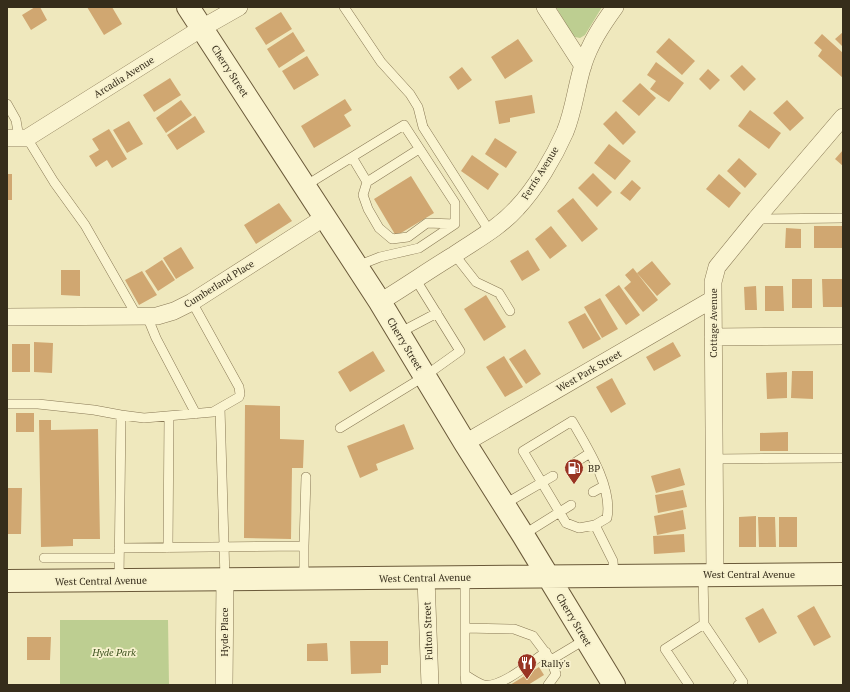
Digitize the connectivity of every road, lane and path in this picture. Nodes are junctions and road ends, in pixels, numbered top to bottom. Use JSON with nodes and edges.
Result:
{"nodes":[{"id":1,"x":188,"y":7,"type":"edge"},
{"id":2,"x":239,"y":7,"type":"edge"},
{"id":3,"x":344,"y":7,"type":"edge"},
{"id":4,"x":545,"y":7,"type":"edge"},
{"id":5,"x":616,"y":7,"type":"edge"},
{"id":6,"x":202,"y":28,"type":"junction"},
{"id":7,"x":582,"y":66,"type":"junction"},
{"id":8,"x":7,"y":104,"type":"edge"},
{"id":9,"x":843,"y":117,"type":"edge"},
{"id":10,"x":17,"y":138,"type":"edge"},
{"id":11,"x":419,"y":149,"type":"junction"},
{"id":12,"x":352,"y":157,"type":"junction"},
{"id":13,"x":367,"y":182,"type":"junction"},
{"id":14,"x":305,"y":186,"type":"junction"},
{"id":15,"x":325,"y":217,"type":"junction"},
{"id":16,"x":843,"y":218,"type":"edge"},
{"id":17,"x":756,"y":219,"type":"junction"},
{"id":18,"x":455,"y":224,"type":"junction"},
{"id":19,"x":490,"y":232,"type":"junction"},
{"id":20,"x":454,"y":254,"type":"junction"},
{"id":21,"x":356,"y":266,"type":"junction"},
{"id":22,"x":416,"y":280,"type":"junction"},
{"id":23,"x":713,"y":299,"type":"junction"},
{"id":24,"x":192,"y":302,"type":"junction"},
{"id":25,"x":380,"y":302,"type":"junction"},
{"id":26,"x":510,"y":311,"type":"dead end"},
{"id":27,"x":437,"y":313,"type":"junction"},
{"id":28,"x":142,"y":316,"type":"junction"},
{"id":29,"x":7,"y":317,"type":"edge"},
{"id":30,"x":399,"y":333,"type":"junction"},
{"id":31,"x":843,"y":336,"type":"edge"},
{"id":32,"x":713,"y":337,"type":"junction"},
{"id":33,"x":425,"y":376,"type":"junction"},
{"id":34,"x":7,"y":404,"type":"edge"},
{"id":35,"x":220,"y":408,"type":"junction"},
{"id":36,"x":196,"y":414,"type":"junction"},
{"id":37,"x":121,"y":415,"type":"junction"},
{"id":38,"x":169,"y":416,"type":"junction"},
{"id":39,"x":340,"y":428,"type":"dead end"},
{"id":40,"x":465,"y":443,"type":"junction"},
{"id":41,"x":590,"y":453,"type":"junction"},
{"id":42,"x":843,"y":458,"type":"edge"},
{"id":43,"x":714,"y":459,"type":"junction"},
{"id":44,"x":576,"y":462,"type":"dead end"},
{"id":45,"x":553,"y":476,"type":"dead end"},
{"id":46,"x":306,"y":477,"type":"dead end"},
{"id":47,"x":542,"y":482,"type":"junction"},
{"id":48,"x":604,"y":486,"type":"junction"},
{"id":49,"x":593,"y":492,"type":"dead end"},
{"id":50,"x":503,"y":505,"type":"junction"},
{"id":51,"x":571,"y":505,"type":"dead end"},
{"id":52,"x":559,"y":512,"type":"junction"},
{"id":53,"x":596,"y":525,"type":"junction"},
{"id":54,"x":523,"y":535,"type":"junction"},
{"id":55,"x":304,"y":546,"type":"junction"},
{"id":56,"x":119,"y":548,"type":"junction"},
{"id":57,"x":168,"y":548,"type":"junction"},
{"id":58,"x":224,"y":548,"type":"junction"},
{"id":59,"x":44,"y":558,"type":"dead end"},
{"id":60,"x":119,"y":558,"type":"junction"},
{"id":61,"x":843,"y":574,"type":"edge"},
{"id":62,"x":709,"y":575,"type":"junction"},
{"id":63,"x":548,"y":576,"type":"junction"},
{"id":64,"x":614,"y":576,"type":"junction"},
{"id":65,"x":465,"y":577,"type":"junction"},
{"id":66,"x":426,"y":578,"type":"junction"},
{"id":67,"x":225,"y":579,"type":"junction"},
{"id":68,"x":304,"y":579,"type":"junction"},
{"id":69,"x":119,"y":580,"type":"junction"},
{"id":70,"x":7,"y":582,"type":"edge"},
{"id":71,"x":704,"y":624,"type":"junction"},
{"id":72,"x":465,"y":628,"type":"junction"},
{"id":73,"x":586,"y":639,"type":"junction"},
{"id":74,"x":546,"y":652,"type":"junction"},
{"id":75,"x":551,"y":660,"type":"junction"},
{"id":76,"x":465,"y":675,"type":"junction"},
{"id":77,"x":224,"y":685,"type":"edge"},
{"id":78,"x":430,"y":685,"type":"edge"},
{"id":79,"x":466,"y":685,"type":"edge"},
{"id":80,"x":548,"y":685,"type":"edge"},
{"id":81,"x":614,"y":685,"type":"edge"},
{"id":82,"x":689,"y":685,"type":"edge"},
{"id":83,"x":738,"y":685,"type":"edge"}],
"edges":[{"from":1,"to":6,"type":"main road","name":"Cherry Street"},
{"from":2,"to":6,"type":"street","name":"Arcadia Avenue"},
{"from":3,"to":19,"type":"lane"},
{"from":4,"to":7,"type":"street"},
{"from":5,"to":7,"type":"street","name":"Ferris Avenue"},
{"from":6,"to":10,"type":"street","name":"Arcadia Avenue"},
{"from":6,"to":14,"type":"main road","name":"Cherry Street"},
{"from":7,"to":19,"type":"street","name":"Ferris Avenue"},
{"from":8,"to":10,"type":"lane"},
{"from":9,"to":17,"type":"street","name":"Cottage Avenue"},
{"from":10,"to":28,"type":"lane"},
{"from":11,"to":12,"type":"lane"},
{"from":11,"to":13,"type":"lane"},
{"from":11,"to":18,"type":"lane"},
{"from":12,"to":13,"type":"lane"},
{"from":12,"to":14,"type":"lane"},
{"from":13,"to":18,"type":"lane"},
{"from":14,"to":15,"type":"main road","name":"Cherry Street"},
{"from":15,"to":21,"type":"main road","name":"Cherry Street"},
{"from":15,"to":24,"type":"street","name":"Cumberland Place"},
{"from":16,"to":17,"type":"lane"},
{"from":17,"to":23,"type":"street","name":"Cottage Avenue"},
{"from":18,"to":21,"type":"lane"},
{"from":19,"to":20,"type":"street","name":"Ferris Avenue"},
{"from":20,"to":22,"type":"street","name":"Ferris Avenue"},
{"from":20,"to":26,"type":"lane"},
{"from":21,"to":25,"type":"main road","name":"Cherry Street"},
{"from":22,"to":25,"type":"street","name":"Ferris Avenue"},
{"from":22,"to":27,"type":"lane"},
{"from":23,"to":32,"type":"street","name":"Cottage Avenue"},
{"from":23,"to":40,"type":"street","name":"West Park Street"},
{"from":24,"to":28,"type":"street","name":"Cumberland Place"},
{"from":24,"to":35,"type":"lane"},
{"from":25,"to":30,"type":"main road","name":"Cherry Street"},
{"from":27,"to":30,"type":"lane"},
{"from":27,"to":33,"type":"lane"},
{"from":28,"to":29,"type":"street","name":"Cumberland Place"},
{"from":28,"to":36,"type":"lane"},
{"from":30,"to":33,"type":"main road","name":"Cherry Street"},
{"from":31,"to":32,"type":"street"},
{"from":32,"to":43,"type":"street","name":"Cottage Avenue"},
{"from":33,"to":39,"type":"lane"},
{"from":33,"to":40,"type":"main road","name":"Cherry Street"},
{"from":34,"to":37,"type":"lane"},
{"from":35,"to":36,"type":"lane"},
{"from":35,"to":58,"type":"lane"},
{"from":36,"to":38,"type":"lane"},
{"from":37,"to":38,"type":"lane"},
{"from":37,"to":56,"type":"lane"},
{"from":38,"to":57,"type":"lane"},
{"from":40,"to":50,"type":"main road","name":"Cherry Street"},
{"from":41,"to":44,"type":"lane"},
{"from":41,"to":47,"type":"lane"},
{"from":41,"to":48,"type":"lane"},
{"from":42,"to":43,"type":"lane"},
{"from":43,"to":62,"type":"street","name":"Cottage Avenue"},
{"from":45,"to":47,"type":"lane"},
{"from":46,"to":55,"type":"lane"},
{"from":47,"to":50,"type":"lane"},
{"from":47,"to":52,"type":"lane"},
{"from":48,"to":49,"type":"lane"},
{"from":48,"to":53,"type":"lane"},
{"from":50,"to":54,"type":"main road","name":"Cherry Street"},
{"from":51,"to":52,"type":"lane"},
{"from":52,"to":53,"type":"lane"},
{"from":52,"to":54,"type":"lane"},
{"from":53,"to":64,"type":"lane"},
{"from":54,"to":63,"type":"main road","name":"Cherry Street"},
{"from":55,"to":58,"type":"lane"},
{"from":55,"to":68,"type":"lane"},
{"from":56,"to":57,"type":"lane"},
{"from":56,"to":60,"type":"lane"},
{"from":57,"to":58,"type":"lane"},
{"from":58,"to":67,"type":"lane"},
{"from":59,"to":60,"type":"lane"},
{"from":60,"to":69,"type":"lane"},
{"from":61,"to":62,"type":"main road","name":"West Central Avenue"},
{"from":62,"to":64,"type":"main road","name":"West Central Avenue"},
{"from":62,"to":71,"type":"lane"},
{"from":63,"to":64,"type":"main road","name":"West Central Avenue"},
{"from":63,"to":65,"type":"main road","name":"West Central Avenue"},
{"from":63,"to":73,"type":"main road","name":"Cherry Street"},
{"from":65,"to":66,"type":"main road","name":"West Central Avenue"},
{"from":65,"to":72,"type":"lane"},
{"from":66,"to":68,"type":"main road","name":"West Central Avenue"},
{"from":66,"to":78,"type":"street","name":"Fulton Street"},
{"from":67,"to":68,"type":"main road","name":"West Central Avenue"},
{"from":67,"to":69,"type":"main road","name":"West Central Avenue"},
{"from":67,"to":77,"type":"street","name":"Hyde Place"},
{"from":69,"to":70,"type":"main road","name":"West Central Avenue"},
{"from":71,"to":82,"type":"lane"},
{"from":71,"to":83,"type":"lane"},
{"from":72,"to":74,"type":"lane"},
{"from":72,"to":76,"type":"lane"},
{"from":73,"to":75,"type":"lane"},
{"from":73,"to":81,"type":"main road","name":"Cherry Street"},
{"from":74,"to":75,"type":"lane"},
{"from":74,"to":76,"type":"lane"},
{"from":75,"to":80,"type":"lane"},
{"from":76,"to":79,"type":"lane"}]}
